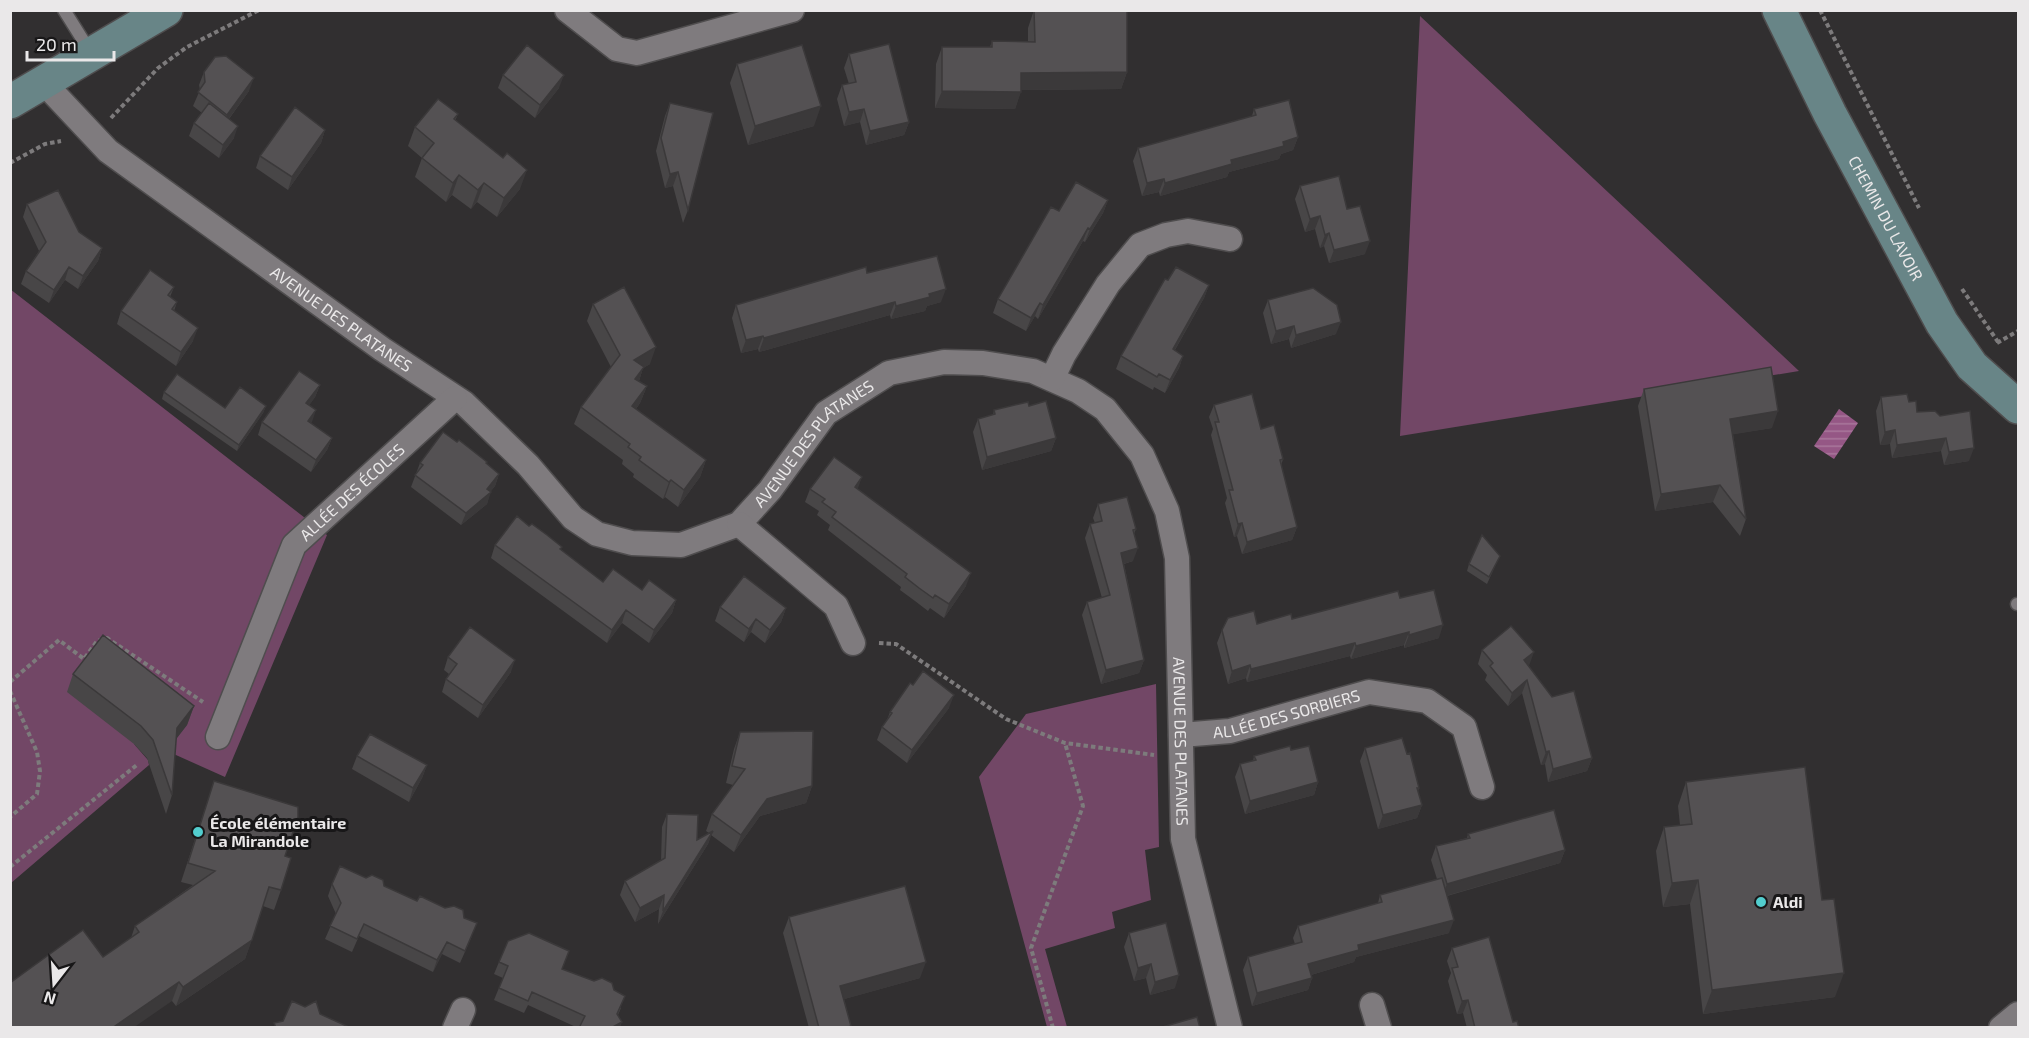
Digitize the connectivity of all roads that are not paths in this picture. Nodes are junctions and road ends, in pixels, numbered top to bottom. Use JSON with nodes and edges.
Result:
{"nodes":[{"id":1,"x":64,"y":10,"type":"edge"},
{"id":2,"x":166,"y":10,"type":"edge"},
{"id":3,"x":567,"y":10,"type":"edge"},
{"id":4,"x":792,"y":10,"type":"edge"},
{"id":5,"x":1779,"y":10,"type":"edge"},
{"id":6,"x":92,"y":54,"type":"junction"},
{"id":7,"x":44,"y":82,"type":"junction"},
{"id":8,"x":10,"y":102,"type":"edge"},
{"id":9,"x":1230,"y":239,"type":"dead end"},
{"id":10,"x":1052,"y":379,"type":"junction"},
{"id":11,"x":455,"y":398,"type":"junction"},
{"id":12,"x":2019,"y":407,"type":"edge"},
{"id":13,"x":739,"y":524,"type":"junction"},
{"id":14,"x":853,"y":643,"type":"road end"},
{"id":15,"x":222,"y":727,"type":"road end"},
{"id":16,"x":1182,"y":747,"type":"junction"},
{"id":17,"x":1482,"y":787,"type":"dead end"},
{"id":18,"x":2019,"y":1014,"type":"edge"},
{"id":19,"x":1230,"y":1028,"type":"edge"},
{"id":20,"x":2001,"y":1028,"type":"edge"}],
"edges":[{"from":1,"to":6,"type":"lane"},
{"from":2,"to":6,"type":"street"},
{"from":3,"to":4,"type":"street"},
{"from":5,"to":12,"type":"street","name":"CHEMIN DU LAVOIR"},
{"from":6,"to":7,"type":"street"},
{"from":7,"to":8,"type":"street"},
{"from":7,"to":11,"type":"street","name":"AVENUE DES PLATANES"},
{"from":9,"to":10,"type":"street"},
{"from":10,"to":13,"type":"street","name":"AVENUE DES PLATANES"},
{"from":10,"to":16,"type":"street","name":"AVENUE DES PLATANES"},
{"from":11,"to":13,"type":"street","name":"AVENUE DES PLATANES"},
{"from":11,"to":15,"type":"street","name":"ALLÉE DES ÉCOLES"},
{"from":13,"to":14,"type":"street"},
{"from":16,"to":17,"type":"street","name":"ALLÉE DES SORBIERS"},
{"from":16,"to":19,"type":"street","name":"AVENUE DES PLATANES"},
{"from":18,"to":20,"type":"street"}]}
